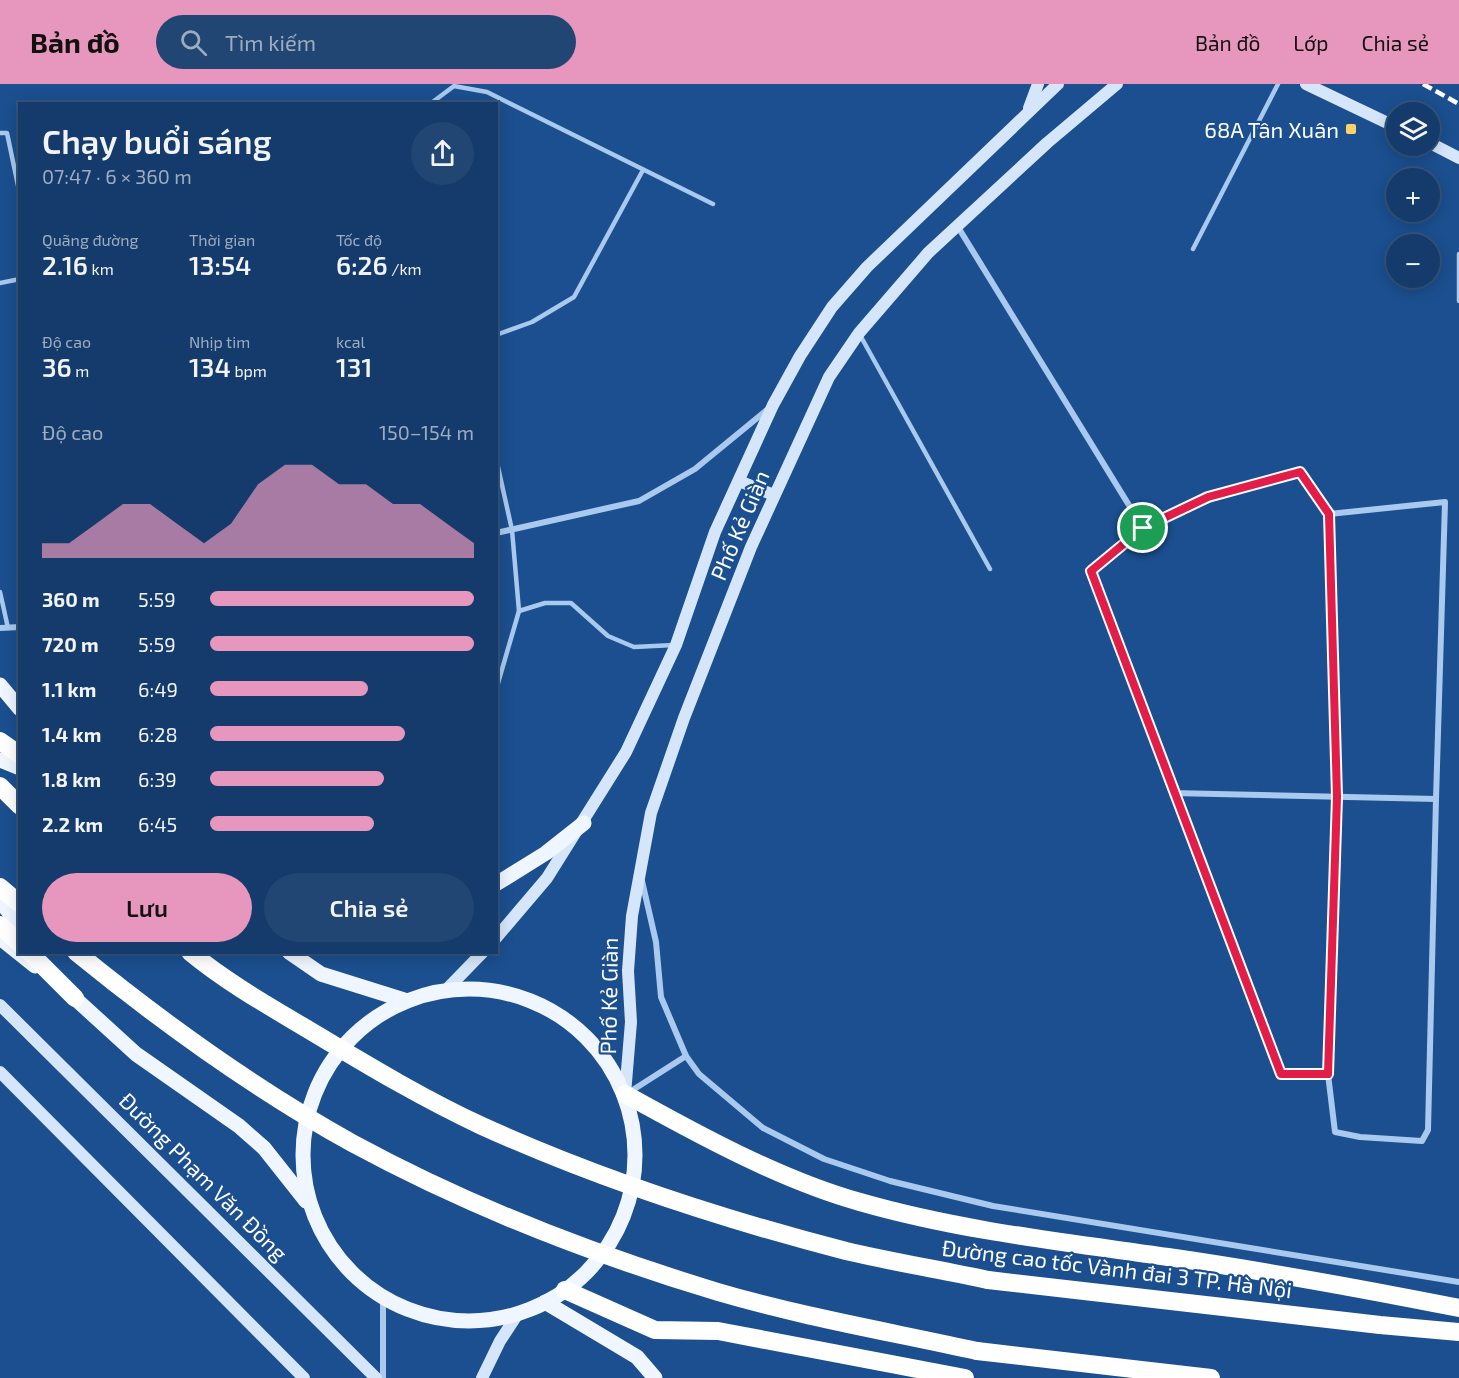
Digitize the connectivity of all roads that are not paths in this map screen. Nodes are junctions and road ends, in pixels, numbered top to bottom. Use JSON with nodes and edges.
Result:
{"nodes":[{"id":1,"x":1038,"y":84,"type":"edge"},
{"id":2,"x":1058,"y":84,"type":"edge"},
{"id":3,"x":1117,"y":84,"type":"edge"},
{"id":4,"x":1278,"y":84,"type":"edge"},
{"id":5,"x":1306,"y":84,"type":"edge"},
{"id":6,"x":433,"y":102,"type":"edge"},
{"id":7,"x":1028,"y":112,"type":"junction"},
{"id":8,"x":1386,"y":122,"type":"edge"},
{"id":9,"x":0,"y":133,"type":"edge"},
{"id":10,"x":1440,"y":148,"type":"edge"},
{"id":11,"x":1459,"y":158,"type":"edge"},
{"id":12,"x":643,"y":170,"type":"junction"},
{"id":13,"x":18,"y":185,"type":"edge"},
{"id":14,"x":712,"y":204,"type":"dead end"},
{"id":15,"x":958,"y":227,"type":"junction"},
{"id":16,"x":1193,"y":249,"type":"dead end"},
{"id":17,"x":1459,"y":254,"type":"edge"},
{"id":18,"x":18,"y":279,"type":"edge"},
{"id":19,"x":0,"y":283,"type":"edge"},
{"id":20,"x":1459,"y":301,"type":"edge"},
{"id":21,"x":859,"y":333,"type":"junction"},
{"id":22,"x":498,"y":334,"type":"edge"},
{"id":23,"x":773,"y":405,"type":"junction"},
{"id":24,"x":498,"y":467,"type":"edge"},
{"id":25,"x":739,"y":481,"type":"junction"},
{"id":26,"x":774,"y":495,"type":"junction"},
{"id":27,"x":1329,"y":514,"type":"junction"},
{"id":28,"x":1143,"y":528,"type":"junction"},
{"id":29,"x":512,"y":530,"type":"junction"},
{"id":30,"x":498,"y":533,"type":"edge"},
{"id":31,"x":990,"y":569,"type":"dead end"},
{"id":32,"x":0,"y":592,"type":"edge"},
{"id":33,"x":519,"y":611,"type":"junction"},
{"id":34,"x":18,"y":627,"type":"edge"},
{"id":35,"x":0,"y":628,"type":"edge"},
{"id":36,"x":8,"y":628,"type":"junction"},
{"id":37,"x":676,"y":645,"type":"junction"},
{"id":38,"x":498,"y":683,"type":"edge"},
{"id":39,"x":0,"y":685,"type":"edge"},
{"id":40,"x":18,"y":707,"type":"edge"},
{"id":41,"x":0,"y":741,"type":"edge"},
{"id":42,"x":18,"y":754,"type":"edge"},
{"id":43,"x":0,"y":760,"type":"edge"},
{"id":44,"x":18,"y":767,"type":"edge"},
{"id":45,"x":0,"y":786,"type":"edge"},
{"id":46,"x":1172,"y":793,"type":"junction"},
{"id":47,"x":1337,"y":797,"type":"junction"},
{"id":48,"x":1436,"y":799,"type":"junction"},
{"id":49,"x":18,"y":804,"type":"edge"},
{"id":50,"x":584,"y":823,"type":"junction"},
{"id":51,"x":639,"y":869,"type":"junction"},
{"id":52,"x":498,"y":883,"type":"edge"},
{"id":53,"x":0,"y":887,"type":"edge"},
{"id":54,"x":0,"y":901,"type":"edge"},
{"id":55,"x":18,"y":902,"type":"edge"},
{"id":56,"x":0,"y":924,"type":"edge"},
{"id":57,"x":18,"y":924,"type":"edge"},
{"id":58,"x":498,"y":936,"type":"edge"},
{"id":59,"x":0,"y":938,"type":"edge"},
{"id":60,"x":18,"y":942,"type":"edge"},
{"id":61,"x":18,"y":952,"type":"edge"},
{"id":62,"x":20,"y":954,"type":"edge"},
{"id":63,"x":31,"y":954,"type":"edge"},
{"id":64,"x":42,"y":954,"type":"edge"},
{"id":65,"x":79,"y":954,"type":"edge"},
{"id":66,"x":193,"y":954,"type":"edge"},
{"id":67,"x":292,"y":954,"type":"edge"},
{"id":68,"x":481,"y":954,"type":"edge"},
{"id":69,"x":449,"y":987,"type":"junction"},
{"id":70,"x":75,"y":998,"type":"junction"},
{"id":71,"x":404,"y":1000,"type":"junction"},
{"id":72,"x":0,"y":1005,"type":"edge"},
{"id":73,"x":686,"y":1056,"type":"junction"},
{"id":74,"x":0,"y":1072,"type":"edge"},
{"id":75,"x":1328,"y":1074,"type":"junction"},
{"id":76,"x":625,"y":1094,"type":"junction"},
{"id":77,"x":308,"y":1203,"type":"junction"},
{"id":78,"x":1459,"y":1282,"type":"edge"},
{"id":79,"x":565,"y":1290,"type":"junction"},
{"id":80,"x":383,"y":1301,"type":"junction"},
{"id":81,"x":545,"y":1302,"type":"junction"},
{"id":82,"x":1459,"y":1308,"type":"edge"},
{"id":83,"x":519,"y":1312,"type":"junction"},
{"id":84,"x":1459,"y":1332,"type":"edge"},
{"id":85,"x":304,"y":1378,"type":"edge"},
{"id":86,"x":376,"y":1378,"type":"edge"},
{"id":87,"x":383,"y":1378,"type":"edge"},
{"id":88,"x":482,"y":1378,"type":"edge"},
{"id":89,"x":655,"y":1378,"type":"edge"},
{"id":90,"x":965,"y":1378,"type":"edge"},
{"id":91,"x":1211,"y":1378,"type":"edge"}],
"edges":[{"from":1,"to":7,"type":"main road"},
{"from":2,"to":7,"type":"main road","name":"Phố Kẻ Giàn"},
{"from":3,"to":15,"type":"main road","name":"Phố Kẻ Giàn"},
{"from":4,"to":16,"type":"lane"},
{"from":5,"to":8,"type":"main road"},
{"from":6,"to":12,"type":"lane"},
{"from":7,"to":23,"type":"main road","name":"Phố Kẻ Giàn"},
{"from":9,"to":13,"type":"lane"},
{"from":10,"to":11,"type":"main road"},
{"from":12,"to":14,"type":"lane"},
{"from":12,"to":22,"type":"lane"},
{"from":15,"to":21,"type":"main road","name":"Phố Kẻ Giàn"},
{"from":15,"to":28,"type":"street"},
{"from":17,"to":20,"type":"lane"},
{"from":18,"to":19,"type":"lane"},
{"from":21,"to":26,"type":"main road","name":"Phố Kẻ Giàn"},
{"from":21,"to":31,"type":"lane"},
{"from":23,"to":25,"type":"main road","name":"Phố Kẻ Giàn"},
{"from":23,"to":29,"type":"street"},
{"from":24,"to":29,"type":"lane"},
{"from":25,"to":26,"type":"main road"},
{"from":25,"to":37,"type":"main road","name":"Phố Kẻ Giàn"},
{"from":26,"to":51,"type":"main road","name":"Phố Kẻ Giàn"},
{"from":27,"to":28,"type":"street"},
{"from":27,"to":47,"type":"street"},
{"from":27,"to":48,"type":"street"},
{"from":28,"to":46,"type":"street"},
{"from":29,"to":30,"type":"street"},
{"from":29,"to":33,"type":"lane"},
{"from":32,"to":36,"type":"lane"},
{"from":33,"to":37,"type":"lane"},
{"from":33,"to":38,"type":"lane"},
{"from":34,"to":36,"type":"street"},
{"from":35,"to":36,"type":"street"},
{"from":37,"to":50,"type":"main road","name":"Phố Kẻ Giàn"},
{"from":39,"to":40,"type":"main road"},
{"from":41,"to":42,"type":"highway"},
{"from":43,"to":44,"type":"main road"},
{"from":45,"to":49,"type":"highway"},
{"from":46,"to":47,"type":"street"},
{"from":46,"to":75,"type":"street"},
{"from":47,"to":48,"type":"street"},
{"from":47,"to":75,"type":"street"},
{"from":48,"to":75,"type":"street"},
{"from":50,"to":52,"type":"main road"},
{"from":50,"to":58,"type":"main road","name":"Phố Kẻ Giàn"},
{"from":51,"to":73,"type":"street"},
{"from":51,"to":76,"type":"main road","name":"Phố Kẻ Giàn"},
{"from":53,"to":55,"type":"highway"},
{"from":54,"to":57,"type":"main road"},
{"from":56,"to":60,"type":"highway"},
{"from":59,"to":61,"type":"main road","name":"Đường Phạm Văn Đồng"},
{"from":62,"to":70,"type":"main road","name":"Đường Phạm Văn Đồng"},
{"from":63,"to":70,"type":"highway"},
{"from":64,"to":70,"type":"main road","name":"Đường Phạm Văn Đồng"},
{"from":65,"to":91,"type":"highway","bridge":true},
{"from":66,"to":84,"type":"highway","name":"Đường cao tốc Vành đai 3 TP. Hà Nội","bridge":true},
{"from":67,"to":71,"type":"main road"},
{"from":68,"to":69,"type":"main road"},
{"from":69,"to":71,"type":"main road"},
{"from":69,"to":76,"type":"main road"},
{"from":70,"to":77,"type":"main road","name":"Đường Phạm Văn Đồng"},
{"from":71,"to":77,"type":"main road"},
{"from":72,"to":86,"type":"main road","name":"Đường Phạm Văn Đồng"},
{"from":73,"to":76,"type":"street"},
{"from":73,"to":78,"type":"street"},
{"from":74,"to":85,"type":"main road"},
{"from":76,"to":79,"type":"main road"},
{"from":76,"to":82,"type":"highway"},
{"from":77,"to":80,"type":"main road"},
{"from":79,"to":81,"type":"main road"},
{"from":79,"to":90,"type":"highway"},
{"from":80,"to":83,"type":"main road"},
{"from":80,"to":87,"type":"street"},
{"from":81,"to":83,"type":"main road"},
{"from":81,"to":89,"type":"main road"},
{"from":83,"to":88,"type":"main road"}]}
